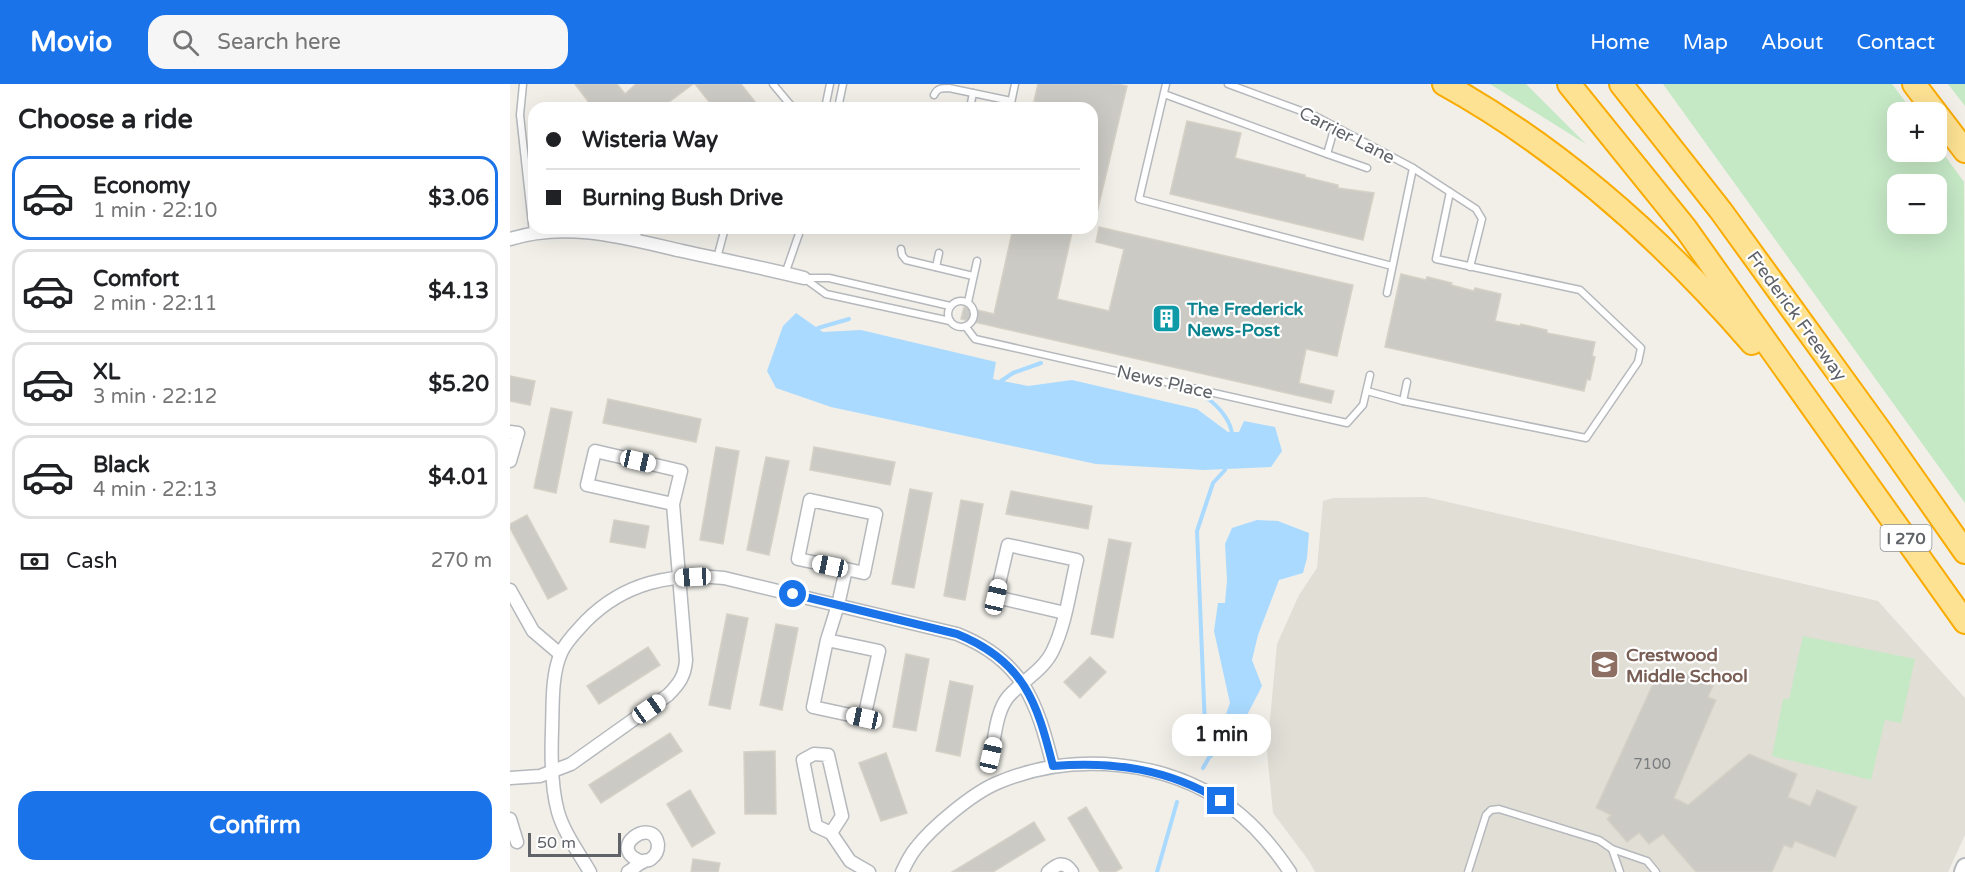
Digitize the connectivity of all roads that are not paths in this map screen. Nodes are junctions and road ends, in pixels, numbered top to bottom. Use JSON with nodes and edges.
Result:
{"nodes":[{"id":1,"x":523,"y":84,"type":"edge"},
{"id":2,"x":773,"y":84,"type":"edge"},
{"id":3,"x":830,"y":84,"type":"edge"},
{"id":4,"x":843,"y":84,"type":"edge"},
{"id":5,"x":1015,"y":84,"type":"edge"},
{"id":6,"x":1166,"y":84,"type":"edge"},
{"id":7,"x":1228,"y":84,"type":"edge"},
{"id":8,"x":1444,"y":84,"type":"edge"},
{"id":9,"x":1569,"y":84,"type":"edge"},
{"id":10,"x":1621,"y":84,"type":"edge"},
{"id":11,"x":1914,"y":84,"type":"edge"},
{"id":12,"x":973,"y":93,"type":"junction"},
{"id":13,"x":1164,"y":94,"type":"junction"},
{"id":14,"x":934,"y":95,"type":"dead end"},
{"id":15,"x":788,"y":102,"type":"edge"},
{"id":16,"x":826,"y":102,"type":"edge"},
{"id":17,"x":839,"y":102,"type":"edge"},
{"id":18,"x":971,"y":102,"type":"edge"},
{"id":19,"x":1002,"y":102,"type":"edge"},
{"id":20,"x":1012,"y":102,"type":"edge"},
{"id":21,"x":1335,"y":126,"type":"junction"},
{"id":22,"x":1965,"y":151,"type":"edge"},
{"id":23,"x":1328,"y":154,"type":"junction"},
{"id":24,"x":1367,"y":168,"type":"dead end"},
{"id":25,"x":1413,"y":168,"type":"junction"},
{"id":26,"x":528,"y":173,"type":"edge"},
{"id":27,"x":1450,"y":192,"type":"junction"},
{"id":28,"x":529,"y":234,"type":"edge"},
{"id":29,"x":637,"y":234,"type":"edge"},
{"id":30,"x":723,"y":234,"type":"edge"},
{"id":31,"x":799,"y":234,"type":"edge"},
{"id":32,"x":510,"y":239,"type":"edge"},
{"id":33,"x":901,"y":249,"type":"dead end"},
{"id":34,"x":939,"y":253,"type":"dead end"},
{"id":35,"x":717,"y":259,"type":"junction"},
{"id":36,"x":976,"y":261,"type":"dead end"},
{"id":37,"x":1392,"y":266,"type":"junction"},
{"id":38,"x":936,"y":267,"type":"junction"},
{"id":39,"x":1470,"y":267,"type":"junction"},
{"id":40,"x":786,"y":274,"type":"junction"},
{"id":41,"x":973,"y":276,"type":"junction"},
{"id":42,"x":804,"y":278,"type":"junction"},
{"id":43,"x":1387,"y":293,"type":"dead end"},
{"id":44,"x":968,"y":302,"type":"junction"},
{"id":45,"x":951,"y":306,"type":"junction"},
{"id":46,"x":950,"y":321,"type":"junction"},
{"id":47,"x":966,"y":327,"type":"junction"},
{"id":48,"x":1370,"y":375,"type":"dead end"},
{"id":49,"x":1407,"y":382,"type":"dead end"},
{"id":50,"x":1366,"y":391,"type":"junction"},
{"id":51,"x":1403,"y":400,"type":"junction"},
{"id":52,"x":510,"y":432,"type":"edge"},
{"id":53,"x":1847,"y":453,"type":"junction"},
{"id":54,"x":510,"y":461,"type":"edge"},
{"id":55,"x":673,"y":504,"type":"junction"},
{"id":56,"x":1965,"y":552,"type":"edge"},
{"id":57,"x":846,"y":569,"type":"junction"},
{"id":58,"x":680,"y":578,"type":"junction"},
{"id":59,"x":510,"y":590,"type":"edge"},
{"id":60,"x":838,"y":605,"type":"junction"},
{"id":61,"x":1065,"y":613,"type":"junction"},
{"id":62,"x":1965,"y":622,"type":"edge"},
{"id":63,"x":827,"y":640,"type":"junction"},
{"id":64,"x":561,"y":654,"type":"junction"},
{"id":65,"x":1023,"y":683,"type":"junction"},
{"id":66,"x":991,"y":755,"type":"dead end"},
{"id":67,"x":1053,"y":766,"type":"junction"},
{"id":68,"x":553,"y":772,"type":"junction"},
{"id":69,"x":510,"y":778,"type":"edge"},
{"id":70,"x":510,"y":819,"type":"edge"},
{"id":71,"x":831,"y":833,"type":"junction"},
{"id":72,"x":517,"y":842,"type":"dead end"},
{"id":73,"x":1612,"y":849,"type":"junction"},
{"id":74,"x":848,"y":867,"type":"edge"},
{"id":75,"x":1965,"y":867,"type":"edge"},
{"id":76,"x":590,"y":872,"type":"edge"},
{"id":77,"x":869,"y":872,"type":"edge"},
{"id":78,"x":902,"y":872,"type":"edge"},
{"id":79,"x":1048,"y":872,"type":"edge"},
{"id":80,"x":1071,"y":872,"type":"edge"},
{"id":81,"x":1290,"y":872,"type":"edge"},
{"id":82,"x":1468,"y":872,"type":"edge"},
{"id":83,"x":1620,"y":872,"type":"edge"},
{"id":84,"x":1656,"y":872,"type":"edge"},
{"id":85,"x":1963,"y":872,"type":"edge"}],
"edges":[{"from":1,"to":26,"type":"lane"},
{"from":2,"to":15,"type":"lane"},
{"from":3,"to":16,"type":"lane"},
{"from":4,"to":17,"type":"lane"},
{"from":5,"to":20,"type":"lane"},
{"from":6,"to":13,"type":"lane"},
{"from":7,"to":21,"type":"lane","name":"Carrier Lane"},
{"from":8,"to":53,"type":"highway"},
{"from":9,"to":53,"type":"highway"},
{"from":10,"to":56,"type":"highway","name":"Frederick Freeway"},
{"from":11,"to":22,"type":"highway"},
{"from":12,"to":14,"type":"lane"},
{"from":12,"to":18,"type":"lane"},
{"from":12,"to":19,"type":"lane"},
{"from":13,"to":23,"type":"lane"},
{"from":13,"to":37,"type":"lane"},
{"from":21,"to":23,"type":"lane"},
{"from":21,"to":25,"type":"lane","name":"Carrier Lane"},
{"from":23,"to":24,"type":"lane"},
{"from":25,"to":27,"type":"lane"},
{"from":25,"to":37,"type":"lane","name":"Carrier Lane"},
{"from":27,"to":39,"type":"lane"},
{"from":27,"to":39,"type":"lane"},
{"from":28,"to":32,"type":"street"},
{"from":29,"to":35,"type":"street"},
{"from":30,"to":35,"type":"lane"},
{"from":31,"to":40,"type":"lane"},
{"from":33,"to":38,"type":"lane"},
{"from":34,"to":38,"type":"lane"},
{"from":35,"to":40,"type":"street"},
{"from":36,"to":41,"type":"lane"},
{"from":37,"to":43,"type":"lane","name":"Carrier Lane"},
{"from":38,"to":41,"type":"lane"},
{"from":39,"to":51,"type":"lane"},
{"from":40,"to":42,"type":"street"},
{"from":41,"to":44,"type":"lane"},
{"from":42,"to":45,"type":"lane"},
{"from":42,"to":46,"type":"lane"},
{"from":44,"to":45,"type":"lane"},
{"from":44,"to":47,"type":"lane"},
{"from":45,"to":46,"type":"lane"},
{"from":46,"to":47,"type":"lane"},
{"from":47,"to":50,"type":"lane","name":"News Place"},
{"from":48,"to":50,"type":"lane"},
{"from":49,"to":51,"type":"lane"},
{"from":50,"to":51,"type":"lane"},
{"from":52,"to":54,"type":"street"},
{"from":53,"to":62,"type":"highway","number":"I 270"},
{"from":55,"to":55,"type":"street"},
{"from":55,"to":58,"type":"street"},
{"from":57,"to":57,"type":"street"},
{"from":57,"to":60,"type":"street"},
{"from":58,"to":60,"type":"street"},
{"from":58,"to":64,"type":"street"},
{"from":58,"to":68,"type":"street"},
{"from":59,"to":64,"type":"street"},
{"from":60,"to":63,"type":"street"},
{"from":60,"to":65,"type":"street"},
{"from":61,"to":61,"type":"street"},
{"from":61,"to":65,"type":"street"},
{"from":63,"to":63,"type":"street"},
{"from":64,"to":68,"type":"street"},
{"from":65,"to":66,"type":"street"},
{"from":65,"to":67,"type":"street"},
{"from":67,"to":78,"type":"street"},
{"from":67,"to":81,"type":"street"},
{"from":68,"to":69,"type":"street"},
{"from":68,"to":76,"type":"street"},
{"from":70,"to":72,"type":"street"},
{"from":71,"to":71,"type":"street"},
{"from":71,"to":74,"type":"street"},
{"from":73,"to":82,"type":"lane"},
{"from":73,"to":83,"type":"lane"},
{"from":73,"to":84,"type":"lane"},
{"from":74,"to":77,"type":"street"},
{"from":75,"to":85,"type":"main road"},
{"from":79,"to":80,"type":"street"}]}
